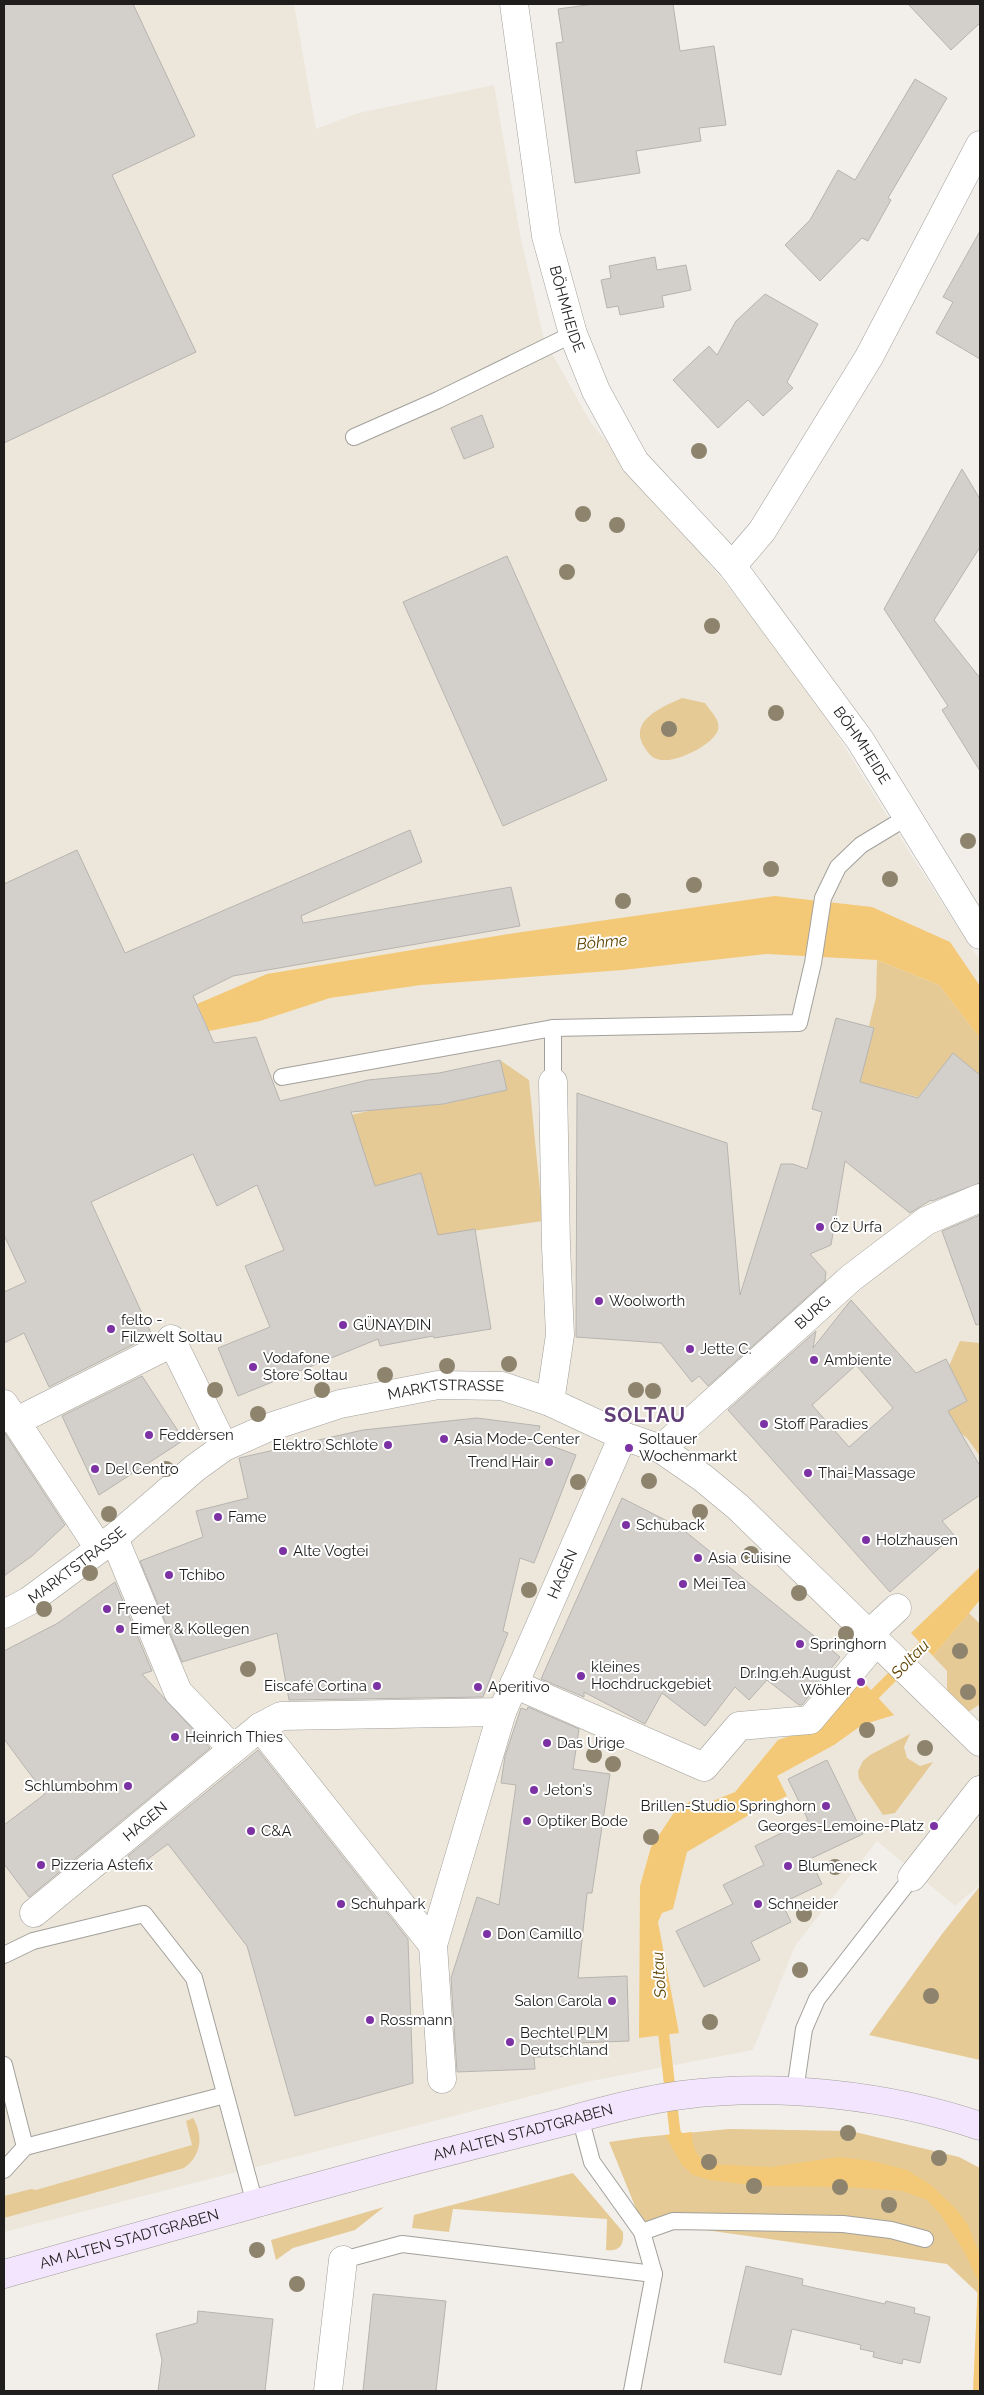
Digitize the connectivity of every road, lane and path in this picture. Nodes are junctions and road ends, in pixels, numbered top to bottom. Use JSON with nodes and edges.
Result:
{"nodes":[{"id":1,"x":514,"y":4,"type":"edge"},
{"id":2,"x":980,"y":145,"type":"edge"},
{"id":3,"x":573,"y":334,"type":"junction"},
{"id":4,"x":354,"y":437,"type":"dead end"},
{"id":5,"x":732,"y":566,"type":"junction"},
{"id":6,"x":909,"y":816,"type":"junction"},
{"id":7,"x":980,"y":935,"type":"edge"},
{"id":8,"x":553,"y":1028,"type":"junction"},
{"id":9,"x":282,"y":1077,"type":"dead end"},
{"id":10,"x":553,"y":1082,"type":"joint"},
{"id":11,"x":980,"y":1198,"type":"edge"},
{"id":12,"x":550,"y":1402,"type":"junction"},
{"id":13,"x":10,"y":1413,"type":"edge"},
{"id":14,"x":623,"y":1436,"type":"junction"},
{"id":15,"x":224,"y":1447,"type":"junction"},
{"id":16,"x":661,"y":1449,"type":"junction"},
{"id":17,"x":106,"y":1543,"type":"junction"},
{"id":18,"x":897,"y":1608,"type":"dead end"},
{"id":19,"x":4,"y":1614,"type":"edge"},
{"id":20,"x":875,"y":1640,"type":"junction"},
{"id":21,"x":514,"y":1684,"type":"junction"},
{"id":22,"x":502,"y":1712,"type":"junction"},
{"id":23,"x":260,"y":1727,"type":"junction"},
{"id":24,"x":980,"y":1742,"type":"edge"},
{"id":25,"x":233,"y":1749,"type":"junction"},
{"id":26,"x":980,"y":1790,"type":"edge"},
{"id":27,"x":912,"y":1877,"type":"joint"},
{"id":28,"x":34,"y":1913,"type":"dead end"},
{"id":29,"x":433,"y":1945,"type":"junction"},
{"id":30,"x":4,"y":1955,"type":"edge"},
{"id":31,"x":4,"y":2065,"type":"edge"},
{"id":32,"x":442,"y":2079,"type":"dead end"},
{"id":33,"x":795,"y":2091,"type":"junction"},
{"id":34,"x":225,"y":2095,"type":"junction"},
{"id":35,"x":580,"y":2117,"type":"junction"},
{"id":36,"x":980,"y":2126,"type":"edge"},
{"id":37,"x":25,"y":2147,"type":"junction"},
{"id":38,"x":4,"y":2170,"type":"edge"},
{"id":39,"x":255,"y":2204,"type":"junction"},
{"id":40,"x":642,"y":2232,"type":"junction"},
{"id":41,"x":925,"y":2239,"type":"dead end"},
{"id":42,"x":343,"y":2260,"type":"joint"},
{"id":43,"x":4,"y":2274,"type":"edge"},
{"id":44,"x":654,"y":2274,"type":"junction"},
{"id":45,"x":328,"y":2391,"type":"edge"},
{"id":46,"x":632,"y":2391,"type":"edge"}],
"edges":[{"from":1,"to":3,"type":"street","name":"BÖHMHEIDE"},
{"from":2,"to":5,"type":"street"},
{"from":3,"to":4,"type":"lane"},
{"from":3,"to":5,"type":"street","name":"BÖHMHEIDE"},
{"from":5,"to":6,"type":"street","name":"BÖHMHEIDE"},
{"from":6,"to":7,"type":"street","name":"BÖHMHEIDE"},
{"from":6,"to":8,"type":"lane"},
{"from":8,"to":9,"type":"lane"},
{"from":8,"to":10,"type":"lane"},
{"from":10,"to":12,"type":"street"},
{"from":11,"to":16,"type":"street","name":"BURG"},
{"from":12,"to":14,"type":"street","name":"MARKTSTRASSE"},
{"from":12,"to":15,"type":"street","name":"MARKTSTRASSE"},
{"from":13,"to":15,"type":"street"},
{"from":13,"to":17,"type":"street"},
{"from":14,"to":16,"type":"street","name":"MARKTSTRASSE"},
{"from":14,"to":21,"type":"street","name":"HAGEN"},
{"from":15,"to":17,"type":"street","name":"MARKTSTRASSE"},
{"from":16,"to":20,"type":"street","name":"MARKTSTRASSE"},
{"from":17,"to":19,"type":"street","name":"MARKTSTRASSE"},
{"from":17,"to":25,"type":"street"},
{"from":18,"to":20,"type":"street"},
{"from":20,"to":21,"type":"street"},
{"from":20,"to":24,"type":"street","name":"MARKTSTRASSE"},
{"from":21,"to":22,"type":"street","name":"HAGEN"},
{"from":22,"to":23,"type":"street","name":"HAGEN"},
{"from":22,"to":29,"type":"street","name":"HAGEN"},
{"from":23,"to":25,"type":"street","name":"HAGEN"},
{"from":23,"to":29,"type":"street"},
{"from":25,"to":28,"type":"street","name":"HAGEN"},
{"from":26,"to":27,"type":"street"},
{"from":27,"to":33,"type":"lane"},
{"from":29,"to":32,"type":"street","name":"HAGEN"},
{"from":30,"to":34,"type":"lane"},
{"from":31,"to":37,"type":"lane"},
{"from":33,"to":35,"type":"main road","name":"AM ALTEN STADTGRABEN"},
{"from":33,"to":36,"type":"main road","name":"AM ALTEN STADTGRABEN"},
{"from":34,"to":37,"type":"lane"},
{"from":34,"to":39,"type":"lane"},
{"from":35,"to":39,"type":"main road","name":"AM ALTEN STADTGRABEN"},
{"from":35,"to":40,"type":"lane"},
{"from":37,"to":38,"type":"lane"},
{"from":39,"to":43,"type":"main road","name":"AM ALTEN STADTGRABEN"},
{"from":40,"to":41,"type":"lane"},
{"from":40,"to":44,"type":"lane"},
{"from":42,"to":44,"type":"lane"},
{"from":42,"to":45,"type":"street"},
{"from":44,"to":46,"type":"lane"}]}
